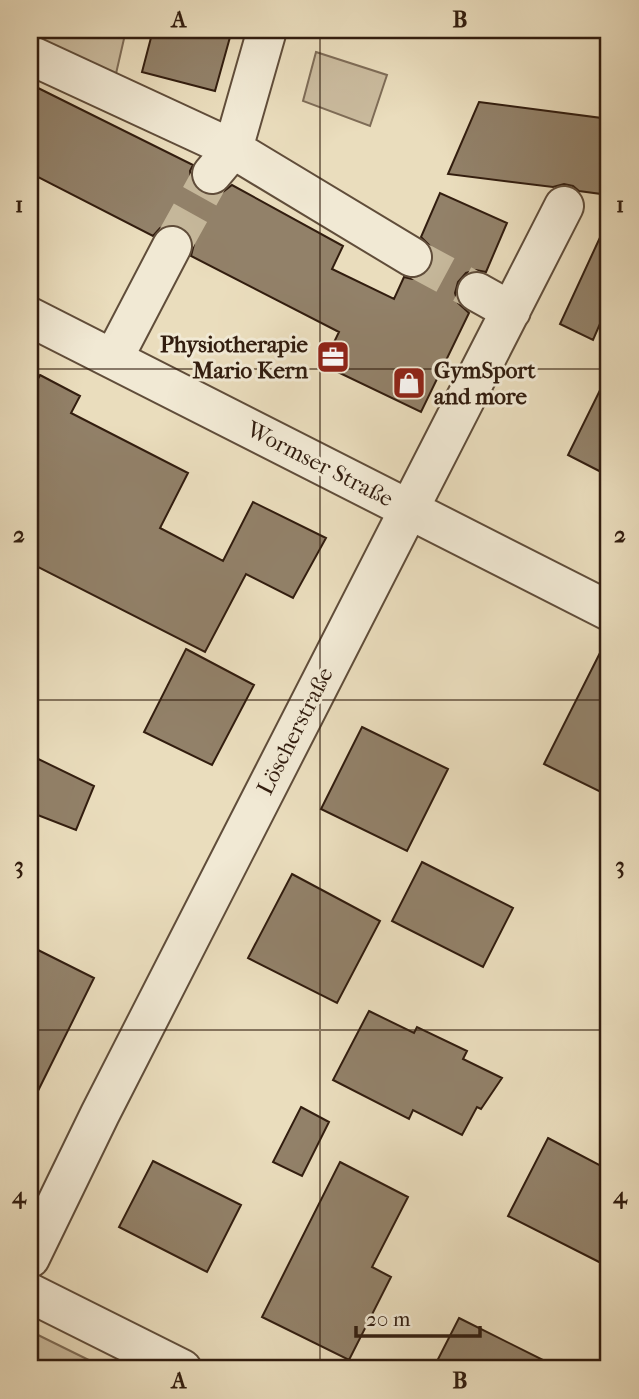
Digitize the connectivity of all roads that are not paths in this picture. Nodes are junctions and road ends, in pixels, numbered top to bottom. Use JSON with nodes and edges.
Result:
{"nodes":[{"id":1,"x":267,"y":30,"type":"edge"},
{"id":2,"x":30,"y":55,"type":"edge"},
{"id":3,"x":222,"y":161,"type":"junction"},
{"id":4,"x":564,"y":205,"type":"dead end"},
{"id":5,"x":172,"y":246,"type":"tunnel mouth"},
{"id":6,"x":412,"y":257,"type":"tunnel mouth"},
{"id":7,"x":477,"y":292,"type":"tunnel mouth"},
{"id":8,"x":511,"y":311,"type":"junction"},
{"id":9,"x":30,"y":317,"type":"edge"},
{"id":10,"x":113,"y":359,"type":"junction"},
{"id":11,"x":409,"y":509,"type":"junction"},
{"id":12,"x":609,"y":611,"type":"edge"},
{"id":13,"x":30,"y":1258,"type":"edge"},
{"id":14,"x":30,"y":1293,"type":"edge"},
{"id":15,"x":182,"y":1369,"type":"edge"}],
"edges":[{"from":1,"to":3,"type":"street"},
{"from":2,"to":3,"type":"street"},
{"from":3,"to":6,"type":"street"},
{"from":4,"to":8,"type":"street","name":"Löscherstraße"},
{"from":5,"to":10,"type":"street"},
{"from":7,"to":8,"type":"street"},
{"from":8,"to":11,"type":"street","name":"Löscherstraße"},
{"from":9,"to":10,"type":"street","name":"Wormser Straße"},
{"from":10,"to":11,"type":"street","name":"Wormser Straße"},
{"from":11,"to":12,"type":"street","name":"Wormser Straße"},
{"from":11,"to":13,"type":"street","name":"Löscherstraße"},
{"from":14,"to":15,"type":"street"}]}
